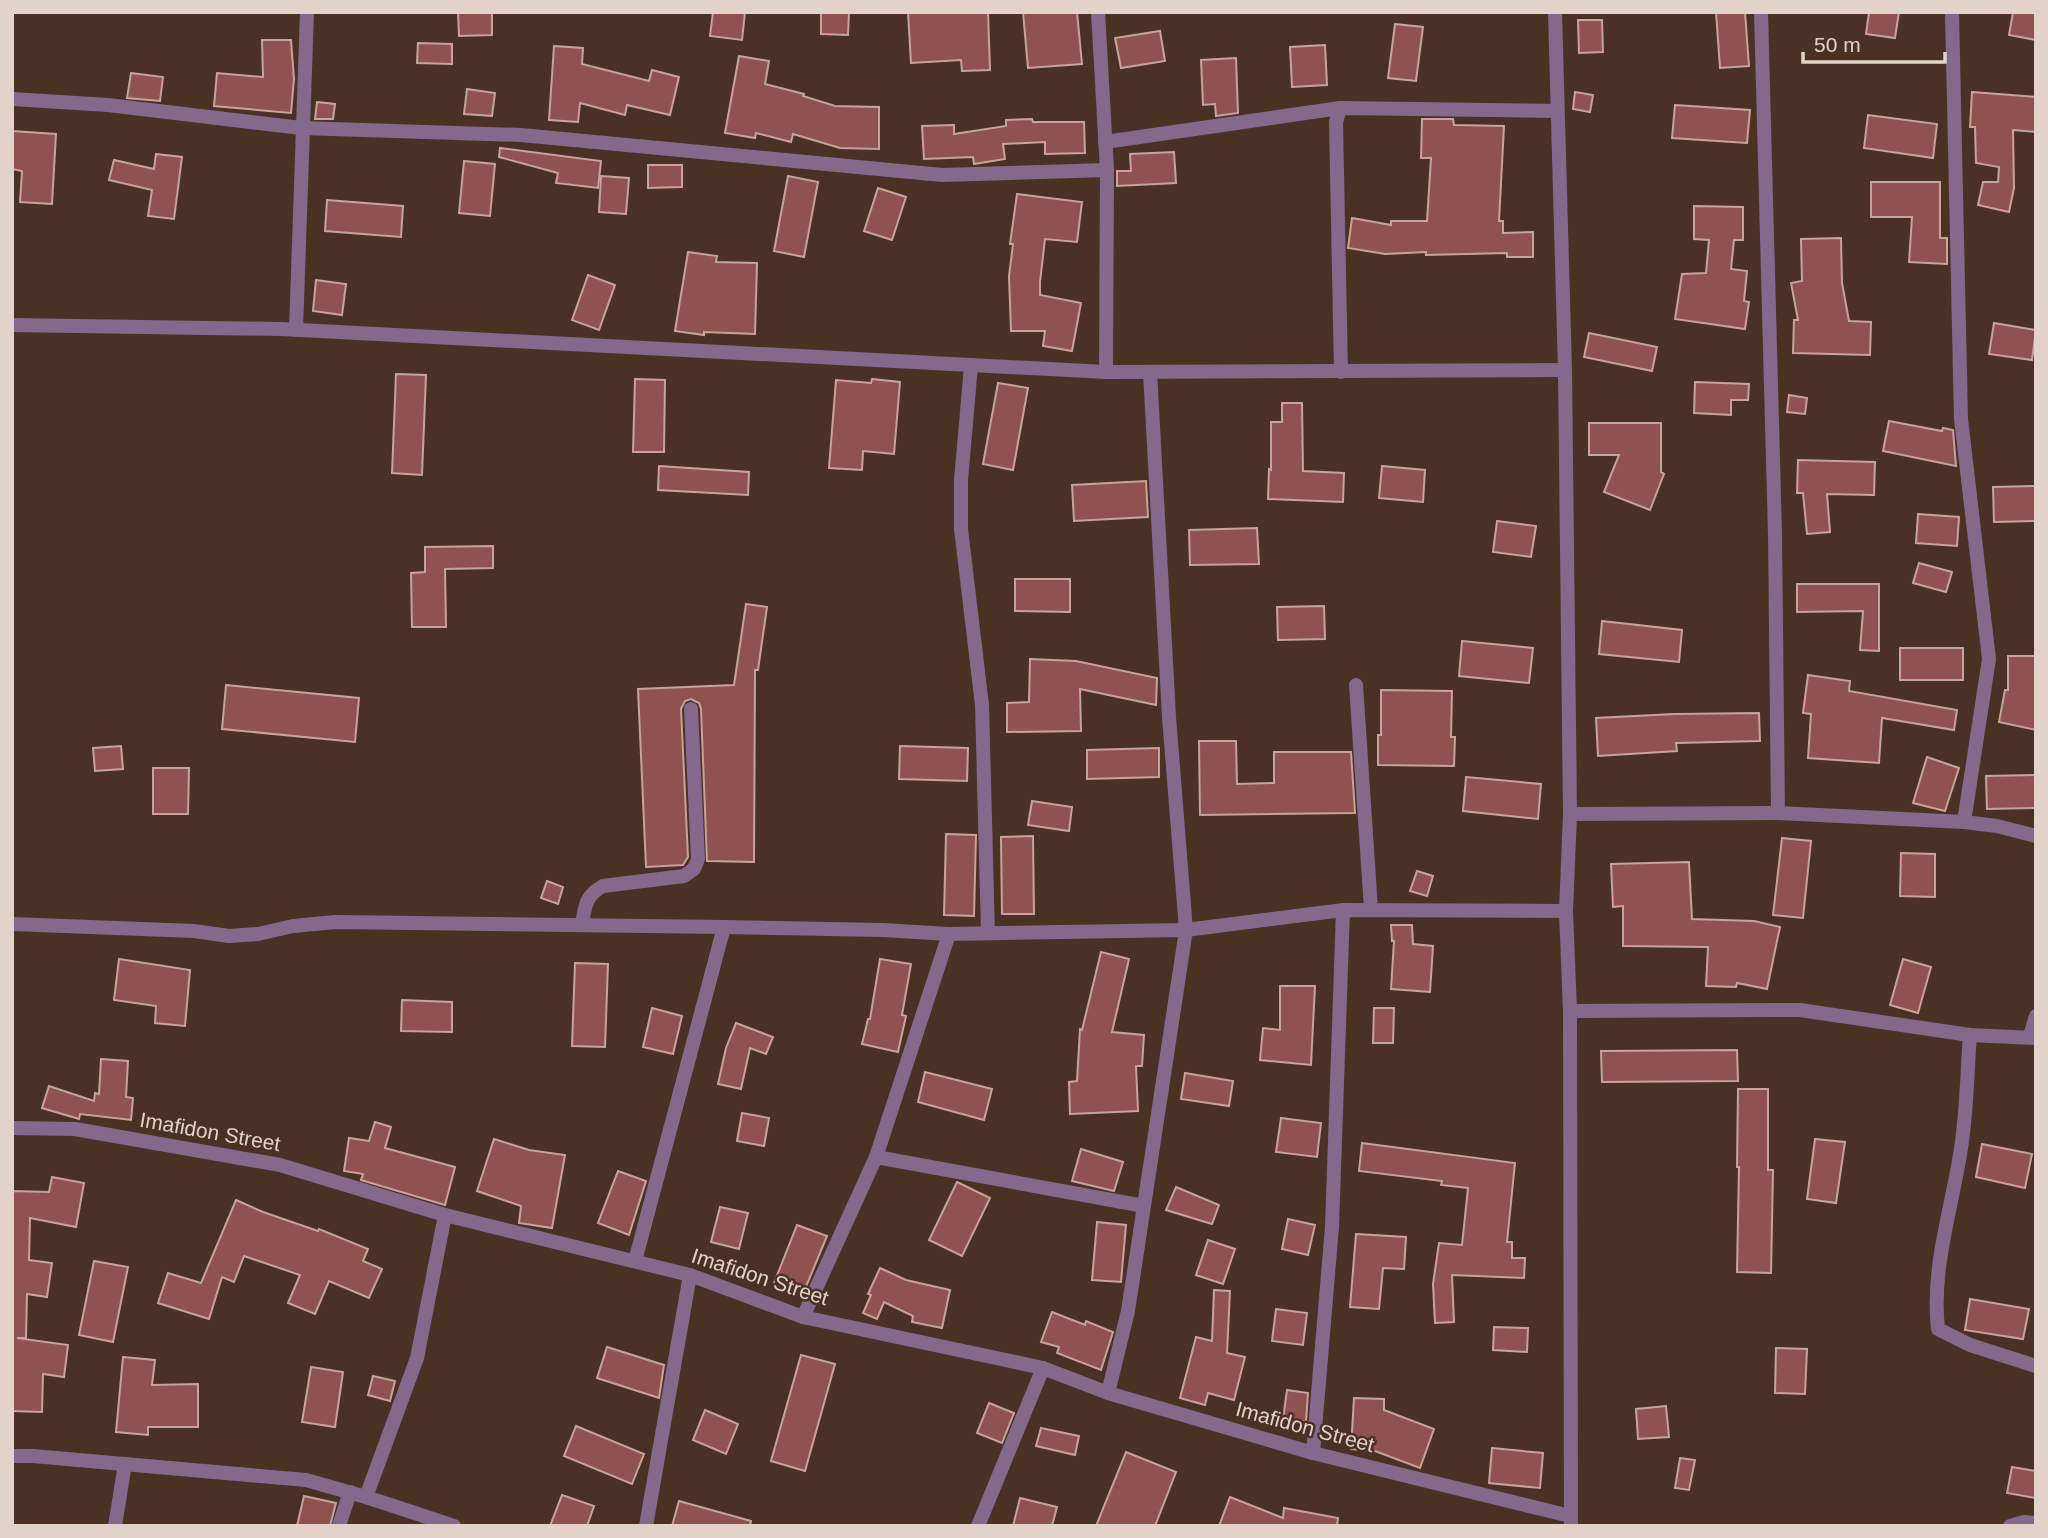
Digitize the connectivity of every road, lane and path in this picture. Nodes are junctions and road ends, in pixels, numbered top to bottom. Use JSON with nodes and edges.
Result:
{"nodes":[{"id":1,"x":307,"y":12,"type":"edge"},
{"id":2,"x":1098,"y":12,"type":"edge"},
{"id":3,"x":1555,"y":12,"type":"edge"},
{"id":4,"x":1761,"y":12,"type":"edge"},
{"id":5,"x":1952,"y":12,"type":"edge"},
{"id":6,"x":12,"y":99,"type":"edge"},
{"id":7,"x":1340,"y":108,"type":"junction"},
{"id":8,"x":1556,"y":111,"type":"junction"},
{"id":9,"x":301,"y":128,"type":"junction"},
{"id":10,"x":1105,"y":142,"type":"junction"},
{"id":11,"x":1107,"y":170,"type":"junction"},
{"id":12,"x":12,"y":325,"type":"edge"},
{"id":13,"x":296,"y":330,"type":"junction"},
{"id":14,"x":971,"y":366,"type":"junction"},
{"id":15,"x":1565,"y":370,"type":"junction"},
{"id":16,"x":1106,"y":372,"type":"junction"},
{"id":17,"x":1341,"y":372,"type":"junction"},
{"id":18,"x":1150,"y":373,"type":"junction"},
{"id":19,"x":1356,"y":685,"type":"dead end"},
{"id":20,"x":691,"y":709,"type":"dead end"},
{"id":21,"x":1778,"y":813,"type":"junction"},
{"id":22,"x":1570,"y":814,"type":"junction"},
{"id":23,"x":1964,"y":822,"type":"junction"},
{"id":24,"x":2036,"y":836,"type":"edge"},
{"id":25,"x":1371,"y":909,"type":"junction"},
{"id":26,"x":1343,"y":910,"type":"junction"},
{"id":27,"x":1566,"y":911,"type":"junction"},
{"id":28,"x":12,"y":924,"type":"edge"},
{"id":29,"x":582,"y":925,"type":"junction"},
{"id":30,"x":723,"y":927,"type":"junction"},
{"id":31,"x":1186,"y":930,"type":"junction"},
{"id":32,"x":988,"y":933,"type":"junction"},
{"id":33,"x":949,"y":934,"type":"junction"},
{"id":34,"x":1570,"y":1011,"type":"junction"},
{"id":35,"x":2036,"y":1016,"type":"edge"},
{"id":36,"x":1970,"y":1035,"type":"junction"},
{"id":37,"x":2033,"y":1037,"type":"edge"},
{"id":38,"x":12,"y":1128,"type":"edge"},
{"id":39,"x":876,"y":1157,"type":"junction"},
{"id":40,"x":1144,"y":1206,"type":"junction"},
{"id":41,"x":444,"y":1215,"type":"junction"},
{"id":42,"x":635,"y":1261,"type":"junction"},
{"id":43,"x":690,"y":1275,"type":"junction"},
{"id":44,"x":803,"y":1317,"type":"junction"},
{"id":45,"x":2036,"y":1366,"type":"edge"},
{"id":46,"x":1042,"y":1368,"type":"junction"},
{"id":47,"x":1108,"y":1393,"type":"junction"},
{"id":48,"x":1313,"y":1453,"type":"junction"},
{"id":49,"x":12,"y":1456,"type":"edge"},
{"id":50,"x":125,"y":1464,"type":"junction"},
{"id":51,"x":350,"y":1492,"type":"junction"},
{"id":52,"x":366,"y":1497,"type":"junction"},
{"id":53,"x":1570,"y":1521,"type":"edge"},
{"id":54,"x":2036,"y":1523,"type":"edge"},
{"id":55,"x":115,"y":1526,"type":"edge"},
{"id":56,"x":339,"y":1526,"type":"edge"},
{"id":57,"x":454,"y":1526,"type":"edge"},
{"id":58,"x":646,"y":1526,"type":"edge"},
{"id":59,"x":978,"y":1526,"type":"edge"},
{"id":60,"x":2010,"y":1526,"type":"edge"}],
"edges":[{"from":1,"to":9,"type":"street"},
{"from":2,"to":10,"type":"street"},
{"from":3,"to":8,"type":"street"},
{"from":4,"to":21,"type":"street"},
{"from":5,"to":23,"type":"street"},
{"from":6,"to":9,"type":"street"},
{"from":7,"to":8,"type":"street"},
{"from":7,"to":10,"type":"street"},
{"from":7,"to":17,"type":"street"},
{"from":8,"to":15,"type":"street"},
{"from":9,"to":11,"type":"street"},
{"from":9,"to":13,"type":"street"},
{"from":10,"to":11,"type":"street"},
{"from":11,"to":16,"type":"street"},
{"from":12,"to":13,"type":"street"},
{"from":13,"to":14,"type":"street"},
{"from":14,"to":16,"type":"street"},
{"from":14,"to":32,"type":"street"},
{"from":15,"to":17,"type":"street"},
{"from":15,"to":22,"type":"street"},
{"from":16,"to":18,"type":"street"},
{"from":17,"to":18,"type":"street"},
{"from":18,"to":31,"type":"street"},
{"from":19,"to":25,"type":"street"},
{"from":20,"to":29,"type":"street"},
{"from":21,"to":22,"type":"street"},
{"from":21,"to":23,"type":"street"},
{"from":22,"to":27,"type":"street"},
{"from":23,"to":24,"type":"street"},
{"from":25,"to":26,"type":"street"},
{"from":25,"to":27,"type":"street"},
{"from":26,"to":31,"type":"street"},
{"from":26,"to":48,"type":"street"},
{"from":27,"to":34,"type":"street"},
{"from":28,"to":29,"type":"street"},
{"from":29,"to":30,"type":"street"},
{"from":30,"to":33,"type":"street"},
{"from":30,"to":42,"type":"street"},
{"from":31,"to":32,"type":"street"},
{"from":31,"to":40,"type":"street"},
{"from":32,"to":33,"type":"street"},
{"from":33,"to":39,"type":"street"},
{"from":34,"to":36,"type":"street"},
{"from":34,"to":53,"type":"street"},
{"from":35,"to":37,"type":"street"},
{"from":36,"to":37,"type":"street"},
{"from":36,"to":45,"type":"street"},
{"from":38,"to":41,"type":"street","name":"Imafidon Street"},
{"from":39,"to":40,"type":"street"},
{"from":39,"to":44,"type":"street"},
{"from":40,"to":47,"type":"street"},
{"from":41,"to":42,"type":"street","name":"Imafidon Street"},
{"from":41,"to":52,"type":"street"},
{"from":42,"to":43,"type":"street","name":"Imafidon Street"},
{"from":43,"to":44,"type":"street","name":"Imafidon Street"},
{"from":43,"to":58,"type":"street"},
{"from":44,"to":46,"type":"street","name":"Imafidon Street"},
{"from":46,"to":47,"type":"street","name":"Imafidon Street"},
{"from":46,"to":59,"type":"street"},
{"from":47,"to":48,"type":"street","name":"Imafidon Street"},
{"from":48,"to":53,"type":"street","name":"Imafidon Street"},
{"from":49,"to":50,"type":"street"},
{"from":50,"to":51,"type":"street"},
{"from":50,"to":55,"type":"street"},
{"from":51,"to":52,"type":"street"},
{"from":51,"to":56,"type":"street"},
{"from":52,"to":57,"type":"street"},
{"from":54,"to":60,"type":"street"}]}
